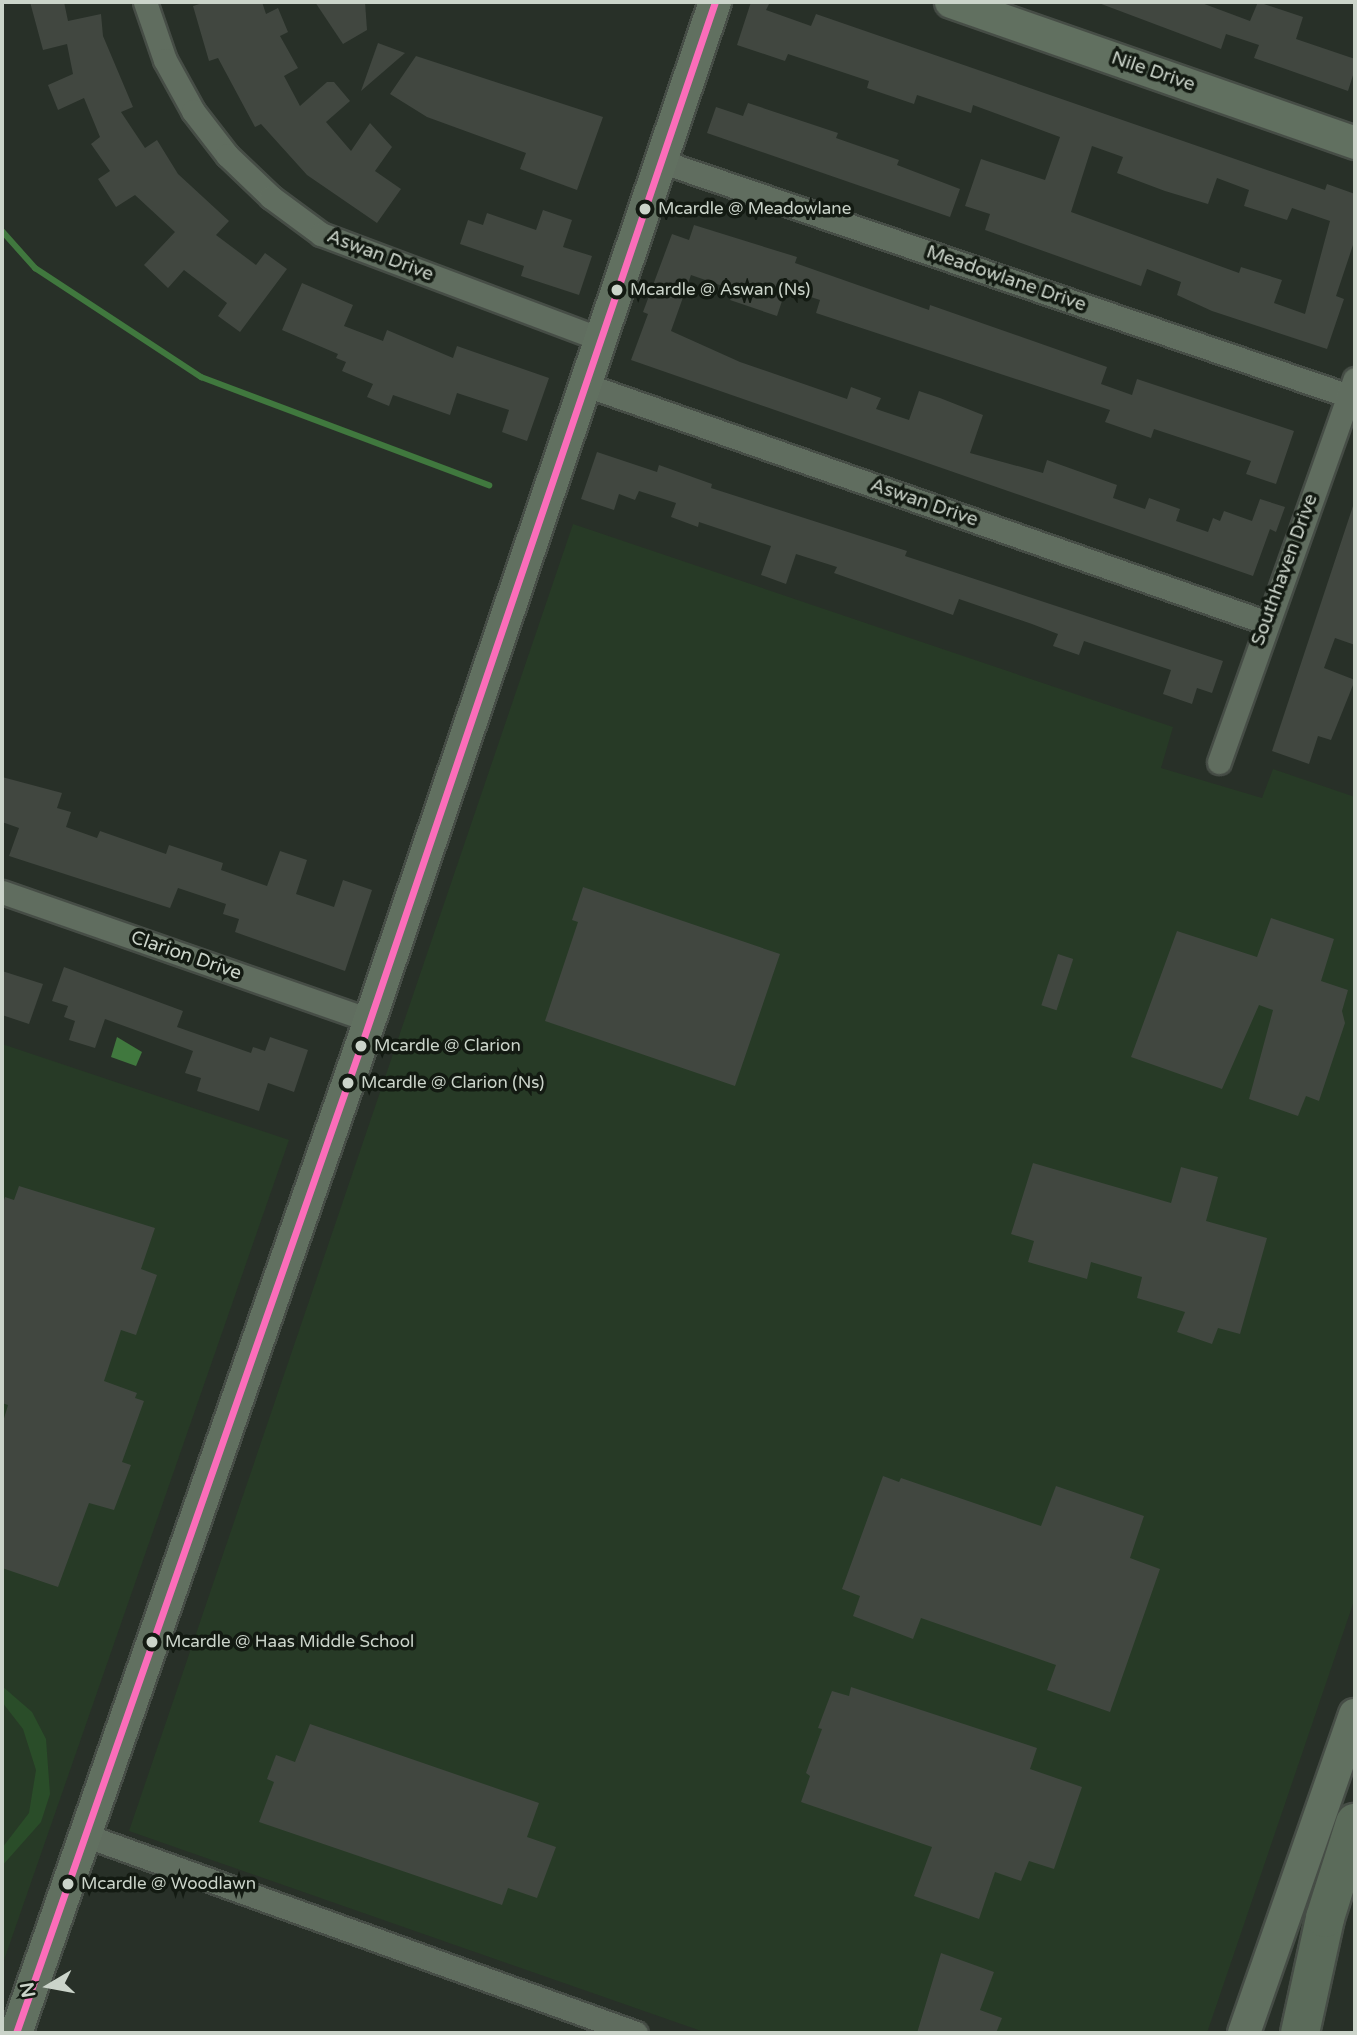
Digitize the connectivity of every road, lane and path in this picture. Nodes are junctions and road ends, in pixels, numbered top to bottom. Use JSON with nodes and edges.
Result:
{"nodes":[{"id":1,"x":145,"y":2,"type":"edge"},
{"id":2,"x":715,"y":2,"type":"edge"},
{"id":3,"x":951,"y":2,"type":"edge"},
{"id":4,"x":1355,"y":143,"type":"edge"},
{"id":5,"x":663,"y":162,"type":"junction"},
{"id":6,"x":601,"y":339,"type":"junction"},
{"id":7,"x":583,"y":384,"type":"junction"},
{"id":8,"x":1352,"y":387,"type":"edge"},
{"id":9,"x":1265,"y":622,"type":"junction"},
{"id":10,"x":1219,"y":762,"type":"dead end"},
{"id":11,"x":2,"y":892,"type":"edge"},
{"id":12,"x":370,"y":1020,"type":"junction"},
{"id":13,"x":1355,"y":1715,"type":"edge"},
{"id":14,"x":1355,"y":1823,"type":"edge"},
{"id":15,"x":87,"y":1836,"type":"junction"},
{"id":16,"x":1355,"y":1901,"type":"edge"},
{"id":17,"x":16,"y":2033,"type":"edge"},
{"id":18,"x":636,"y":2033,"type":"edge"},
{"id":19,"x":1244,"y":2033,"type":"edge"},
{"id":20,"x":1300,"y":2033,"type":"edge"},
{"id":21,"x":1309,"y":2033,"type":"edge"}],
"edges":[{"from":1,"to":6,"type":"street","name":"Aswan Drive"},
{"from":2,"to":5,"type":"main road"},
{"from":3,"to":4,"type":"main road","name":"Nile Drive"},
{"from":5,"to":6,"type":"main road"},
{"from":5,"to":8,"type":"street","name":"Meadowlane Drive"},
{"from":6,"to":7,"type":"main road"},
{"from":7,"to":9,"type":"street","name":"Aswan Drive"},
{"from":7,"to":12,"type":"main road"},
{"from":8,"to":9,"type":"street","name":"Southhaven Drive"},
{"from":9,"to":10,"type":"street","name":"Southhaven Drive"},
{"from":11,"to":12,"type":"street","name":"Clarion Drive"},
{"from":12,"to":15,"type":"main road"},
{"from":13,"to":19,"type":"main road"},
{"from":14,"to":20,"type":"highway"},
{"from":15,"to":17,"type":"main road"},
{"from":15,"to":18,"type":"street"},
{"from":16,"to":21,"type":"highway"}]}
